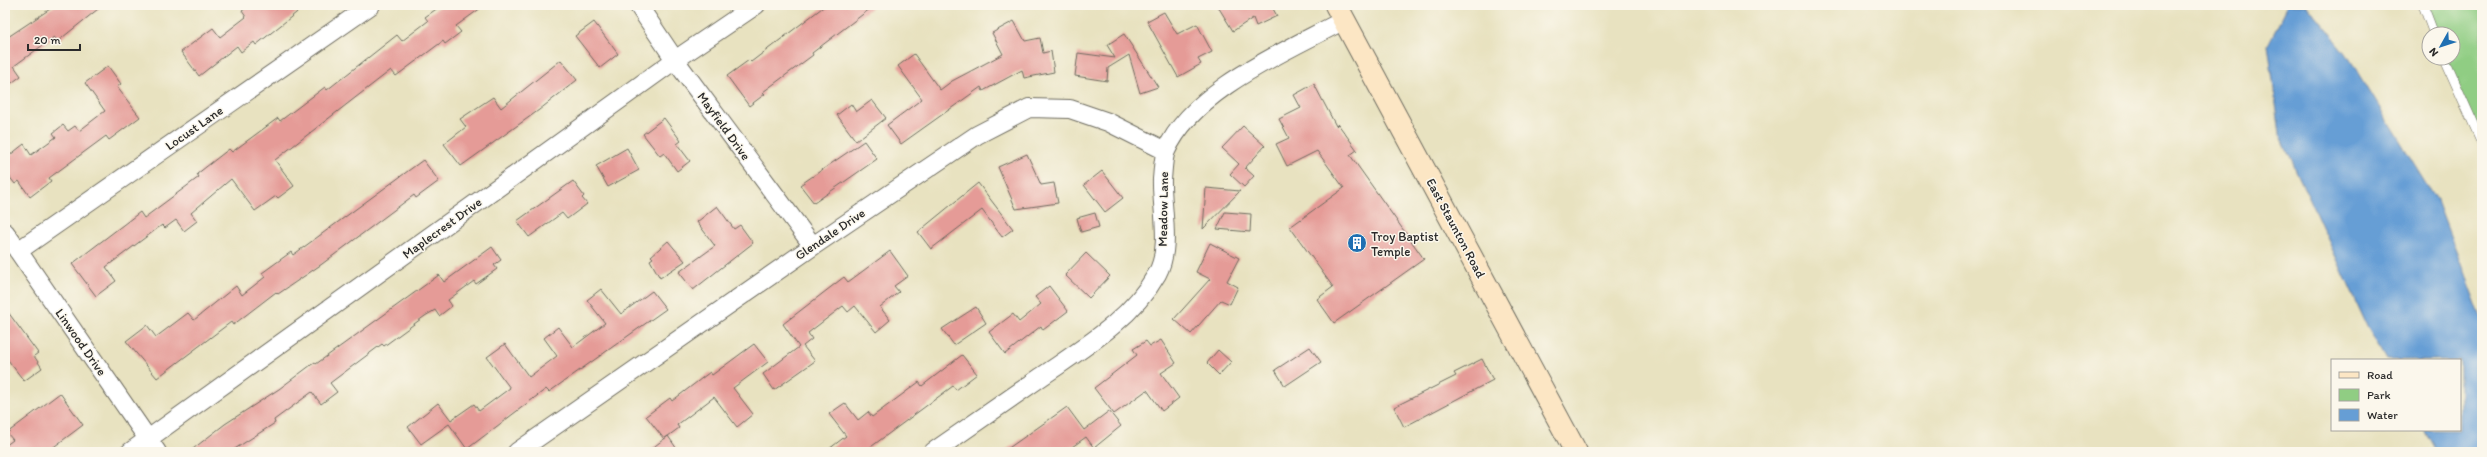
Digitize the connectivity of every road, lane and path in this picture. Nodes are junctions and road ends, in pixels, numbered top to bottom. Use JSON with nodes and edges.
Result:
{"nodes":[{"id":1,"x":371,"y":5,"type":"edge"},
{"id":2,"x":638,"y":5,"type":"edge"},
{"id":3,"x":756,"y":5,"type":"edge"},
{"id":4,"x":2423,"y":5,"type":"edge"},
{"id":5,"x":1340,"y":12,"type":"edge"},
{"id":6,"x":2431,"y":26,"type":"edge"},
{"id":7,"x":675,"y":60,"type":"junction"},
{"id":8,"x":2448,"y":66,"type":"edge"},
{"id":9,"x":2482,"y":143,"type":"edge"},
{"id":10,"x":1166,"y":151,"type":"junction"},
{"id":11,"x":5,"y":232,"type":"edge"},
{"id":12,"x":813,"y":246,"type":"junction"},
{"id":13,"x":18,"y":251,"type":"junction"},
{"id":14,"x":153,"y":446,"type":"edge"},
{"id":15,"x":130,"y":452,"type":"edge"},
{"id":16,"x":517,"y":452,"type":"edge"},
{"id":17,"x":933,"y":452,"type":"edge"},
{"id":18,"x":1576,"y":452,"type":"edge"}],
"edges":[{"from":1,"to":13,"type":"street","name":"Locust Lane"},
{"from":2,"to":7,"type":"street","name":"Mayfield Drive"},
{"from":3,"to":7,"type":"street","name":"Maplecrest Drive"},
{"from":4,"to":6,"type":"lane"},
{"from":5,"to":10,"type":"street","name":"Meadow Lane"},
{"from":5,"to":18,"type":"main road","name":"East Staunton Road"},
{"from":7,"to":12,"type":"street","name":"Mayfield Drive"},
{"from":7,"to":14,"type":"street","name":"Maplecrest Drive"},
{"from":8,"to":9,"type":"lane"},
{"from":10,"to":12,"type":"street","name":"Glendale Drive"},
{"from":10,"to":17,"type":"street","name":"Meadow Lane"},
{"from":11,"to":13,"type":"street","name":"Linwood Drive"},
{"from":12,"to":16,"type":"street","name":"Glendale Drive"},
{"from":13,"to":14,"type":"street","name":"Linwood Drive"},
{"from":14,"to":15,"type":"street","name":"Maplecrest Drive"}]}
